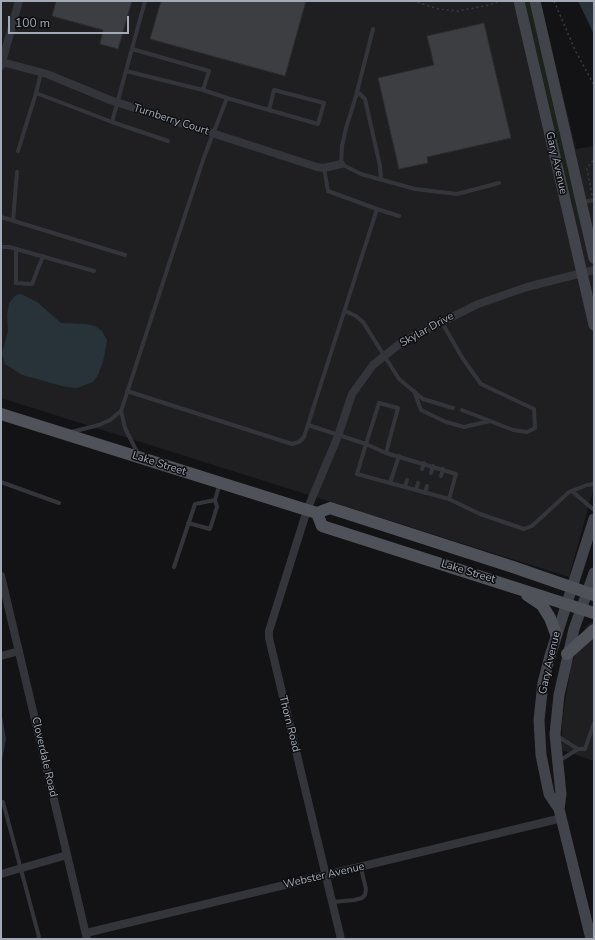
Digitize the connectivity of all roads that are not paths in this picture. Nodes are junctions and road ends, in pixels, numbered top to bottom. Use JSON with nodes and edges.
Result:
{"nodes":[{"id":1,"x":19,"y":1,"type":"edge"},
{"id":2,"x":145,"y":1,"type":"edge"},
{"id":3,"x":519,"y":1,"type":"edge"},
{"id":4,"x":535,"y":1,"type":"edge"},
{"id":5,"x":373,"y":29,"type":"dead end"},
{"id":6,"x":132,"y":49,"type":"junction"},
{"id":7,"x":2,"y":64,"type":"edge"},
{"id":8,"x":126,"y":71,"type":"junction"},
{"id":9,"x":41,"y":73,"type":"junction"},
{"id":10,"x":203,"y":90,"type":"junction"},
{"id":11,"x":36,"y":92,"type":"junction"},
{"id":12,"x":356,"y":96,"type":"junction"},
{"id":13,"x":227,"y":98,"type":"junction"},
{"id":14,"x":117,"y":102,"type":"junction"},
{"id":15,"x":269,"y":110,"type":"junction"},
{"id":16,"x":112,"y":122,"type":"junction"},
{"id":17,"x":213,"y":133,"type":"junction"},
{"id":18,"x":168,"y":141,"type":"dead end"},
{"id":19,"x":18,"y":151,"type":"dead end"},
{"id":20,"x":341,"y":164,"type":"junction"},
{"id":21,"x":324,"y":168,"type":"junction"},
{"id":22,"x":17,"y":172,"type":"dead end"},
{"id":23,"x":381,"y":179,"type":"junction"},
{"id":24,"x":498,"y":183,"type":"dead end"},
{"id":25,"x":594,"y":200,"type":"edge"},
{"id":26,"x":581,"y":203,"type":"junction"},
{"id":27,"x":377,"y":209,"type":"junction"},
{"id":28,"x":399,"y":216,"type":"dead end"},
{"id":29,"x":1,"y":217,"type":"edge"},
{"id":30,"x":13,"y":221,"type":"junction"},
{"id":31,"x":1,"y":247,"type":"edge"},
{"id":32,"x":16,"y":249,"type":"junction"},
{"id":33,"x":125,"y":255,"type":"dead end"},
{"id":34,"x":42,"y":256,"type":"junction"},
{"id":35,"x":594,"y":258,"type":"edge"},
{"id":36,"x":594,"y":270,"type":"edge"},
{"id":37,"x":94,"y":271,"type":"dead end"},
{"id":38,"x":582,"y":273,"type":"junction"},
{"id":39,"x":345,"y":311,"type":"junction"},
{"id":40,"x":441,"y":321,"type":"junction"},
{"id":41,"x":594,"y":325,"type":"edge"},
{"id":42,"x":384,"y":356,"type":"junction"},
{"id":43,"x":127,"y":391,"type":"junction"},
{"id":44,"x":413,"y":391,"type":"junction"},
{"id":45,"x":454,"y":408,"type":"dead end"},
{"id":46,"x":462,"y":410,"type":"dead end"},
{"id":47,"x":121,"y":411,"type":"junction"},
{"id":48,"x":1,"y":414,"type":"edge"},
{"id":49,"x":490,"y":421,"type":"junction"},
{"id":50,"x":308,"y":425,"type":"junction"},
{"id":51,"x":65,"y":434,"type":"junction"},
{"id":52,"x":338,"y":436,"type":"junction"},
{"id":53,"x":366,"y":444,"type":"junction"},
{"id":54,"x":386,"y":453,"type":"junction"},
{"id":55,"x":399,"y":456,"type":"junction"},
{"id":56,"x":140,"y":458,"type":"junction"},
{"id":57,"x":413,"y":460,"type":"junction"},
{"id":58,"x":424,"y":463,"type":"junction"},
{"id":59,"x":412,"y":466,"type":"dead end"},
{"id":60,"x":433,"y":466,"type":"junction"},
{"id":61,"x":422,"y":469,"type":"dead end"},
{"id":62,"x":442,"y":469,"type":"junction"},
{"id":63,"x":431,"y":473,"type":"dead end"},
{"id":64,"x":441,"y":476,"type":"dead end"},
{"id":65,"x":407,"y":480,"type":"dead end"},
{"id":66,"x":1,"y":482,"type":"edge"},
{"id":67,"x":220,"y":483,"type":"junction"},
{"id":68,"x":390,"y":483,"type":"junction"},
{"id":69,"x":418,"y":483,"type":"dead end"},
{"id":70,"x":594,"y":484,"type":"edge"},
{"id":71,"x":427,"y":486,"type":"dead end"},
{"id":72,"x":405,"y":487,"type":"junction"},
{"id":73,"x":416,"y":490,"type":"junction"},
{"id":74,"x":437,"y":490,"type":"dead end"},
{"id":75,"x":573,"y":492,"type":"junction"},
{"id":76,"x":425,"y":493,"type":"junction"},
{"id":77,"x":436,"y":496,"type":"junction"},
{"id":78,"x":215,"y":500,"type":"junction"},
{"id":79,"x":449,"y":500,"type":"junction"},
{"id":80,"x":59,"y":503,"type":"dead end"},
{"id":81,"x":594,"y":510,"type":"edge"},
{"id":82,"x":312,"y":512,"type":"junction"},
{"id":83,"x":594,"y":519,"type":"edge"},
{"id":84,"x":188,"y":523,"type":"junction"},
{"id":85,"x":174,"y":567,"type":"dead end"},
{"id":86,"x":594,"y":573,"type":"edge"},
{"id":87,"x":1,"y":576,"type":"edge"},
{"id":88,"x":509,"y":585,"type":"junction"},
{"id":89,"x":572,"y":587,"type":"junction"},
{"id":90,"x":590,"y":594,"type":"edge"},
{"id":91,"x":566,"y":604,"type":"junction"},
{"id":92,"x":581,"y":608,"type":"junction"},
{"id":93,"x":594,"y":613,"type":"edge"},
{"id":94,"x":594,"y":630,"type":"edge"},
{"id":95,"x":556,"y":634,"type":"junction"},
{"id":96,"x":19,"y":651,"type":"junction"},
{"id":97,"x":567,"y":654,"type":"junction"},
{"id":98,"x":1,"y":656,"type":"edge"},
{"id":99,"x":594,"y":723,"type":"edge"},
{"id":100,"x":555,"y":734,"type":"junction"},
{"id":101,"x":578,"y":749,"type":"junction"},
{"id":102,"x":557,"y":762,"type":"junction"},
{"id":103,"x":2,"y":802,"type":"dead end"},
{"id":104,"x":560,"y":814,"type":"junction"},
{"id":105,"x":67,"y":855,"type":"junction"},
{"id":106,"x":20,"y":868,"type":"junction"},
{"id":107,"x":361,"y":868,"type":"junction"},
{"id":108,"x":1,"y":874,"type":"edge"},
{"id":109,"x":326,"y":876,"type":"junction"},
{"id":110,"x":332,"y":902,"type":"junction"},
{"id":111,"x":86,"y":936,"type":"edge"},
{"id":112,"x":39,"y":937,"type":"dead end"},
{"id":113,"x":341,"y":939,"type":"edge"},
{"id":114,"x":591,"y":939,"type":"edge"}],
"edges":[{"from":1,"to":7,"type":"street"},
{"from":2,"to":6,"type":"lane"},
{"from":3,"to":38,"type":"main road","name":"Gary Avenue"},
{"from":4,"to":26,"type":"main road","name":"Gary Avenue"},
{"from":5,"to":12,"type":"lane"},
{"from":6,"to":8,"type":"lane"},
{"from":6,"to":10,"type":"lane"},
{"from":7,"to":9,"type":"street","name":"Turnberry Court"},
{"from":8,"to":10,"type":"lane"},
{"from":8,"to":14,"type":"lane"},
{"from":9,"to":11,"type":"lane"},
{"from":9,"to":14,"type":"street","name":"Turnberry Court"},
{"from":10,"to":13,"type":"lane"},
{"from":11,"to":16,"type":"lane"},
{"from":11,"to":19,"type":"lane"},
{"from":12,"to":20,"type":"lane"},
{"from":12,"to":23,"type":"lane"},
{"from":13,"to":15,"type":"lane"},
{"from":13,"to":17,"type":"lane"},
{"from":14,"to":16,"type":"lane"},
{"from":14,"to":17,"type":"street","name":"Turnberry Court"},
{"from":15,"to":15,"type":"lane"},
{"from":16,"to":18,"type":"lane"},
{"from":17,"to":21,"type":"street","name":"Turnberry Court"},
{"from":17,"to":43,"type":"lane"},
{"from":20,"to":21,"type":"street"},
{"from":20,"to":23,"type":"lane"},
{"from":21,"to":27,"type":"lane"},
{"from":22,"to":30,"type":"lane"},
{"from":23,"to":24,"type":"lane"},
{"from":25,"to":26,"type":"lane"},
{"from":26,"to":35,"type":"main road","name":"Gary Avenue"},
{"from":27,"to":28,"type":"lane"},
{"from":27,"to":39,"type":"lane"},
{"from":29,"to":30,"type":"lane"},
{"from":30,"to":33,"type":"lane"},
{"from":31,"to":32,"type":"lane"},
{"from":32,"to":34,"type":"lane"},
{"from":32,"to":34,"type":"lane"},
{"from":34,"to":37,"type":"lane"},
{"from":36,"to":38,"type":"street","name":"Skylar Drive"},
{"from":38,"to":40,"type":"street","name":"Skylar Drive"},
{"from":38,"to":41,"type":"main road","name":"Gary Avenue"},
{"from":39,"to":42,"type":"lane"},
{"from":39,"to":50,"type":"lane"},
{"from":40,"to":42,"type":"street","name":"Skylar Drive"},
{"from":40,"to":49,"type":"lane"},
{"from":42,"to":44,"type":"lane"},
{"from":42,"to":52,"type":"street","name":"Skylar Drive"},
{"from":43,"to":47,"type":"lane"},
{"from":43,"to":50,"type":"lane"},
{"from":44,"to":45,"type":"lane"},
{"from":44,"to":49,"type":"lane"},
{"from":46,"to":49,"type":"lane"},
{"from":47,"to":51,"type":"lane"},
{"from":47,"to":56,"type":"lane"},
{"from":48,"to":51,"type":"main road","name":"Lake Street"},
{"from":50,"to":52,"type":"lane"},
{"from":51,"to":56,"type":"main road","name":"Lake Street"},
{"from":52,"to":53,"type":"lane"},
{"from":52,"to":82,"type":"street","name":"Skylar Drive"},
{"from":53,"to":54,"type":"lane"},
{"from":53,"to":54,"type":"lane"},
{"from":53,"to":68,"type":"lane"},
{"from":54,"to":55,"type":"lane"},
{"from":55,"to":57,"type":"lane"},
{"from":55,"to":68,"type":"lane"},
{"from":56,"to":67,"type":"main road","name":"Lake Street"},
{"from":57,"to":58,"type":"lane"},
{"from":57,"to":59,"type":"lane"},
{"from":58,"to":60,"type":"lane"},
{"from":58,"to":61,"type":"lane"},
{"from":60,"to":62,"type":"lane"},
{"from":60,"to":63,"type":"lane"},
{"from":62,"to":64,"type":"lane"},
{"from":62,"to":79,"type":"lane"},
{"from":65,"to":72,"type":"lane"},
{"from":66,"to":80,"type":"lane"},
{"from":67,"to":78,"type":"lane"},
{"from":67,"to":82,"type":"main road","name":"Lake Street"},
{"from":68,"to":72,"type":"lane"},
{"from":69,"to":73,"type":"lane"},
{"from":70,"to":75,"type":"lane"},
{"from":71,"to":76,"type":"lane"},
{"from":72,"to":73,"type":"lane"},
{"from":73,"to":76,"type":"lane"},
{"from":74,"to":77,"type":"lane"},
{"from":75,"to":79,"type":"lane"},
{"from":75,"to":81,"type":"lane"},
{"from":76,"to":77,"type":"lane"},
{"from":77,"to":79,"type":"lane"},
{"from":78,"to":84,"type":"lane"},
{"from":78,"to":84,"type":"lane"},
{"from":82,"to":88,"type":"main road","name":"Lake Street"},
{"from":82,"to":89,"type":"main road","name":"Lake Street"},
{"from":82,"to":109,"type":"street","name":"Thorn Road"},
{"from":83,"to":89,"type":"main road","name":"Gary Avenue"},
{"from":84,"to":85,"type":"lane"},
{"from":86,"to":90,"type":"main road","name":"Gary Avenue"},
{"from":87,"to":96,"type":"street","name":"Cloverdale Road"},
{"from":88,"to":91,"type":"main road","name":"Lake Street"},
{"from":88,"to":95,"type":"main road"},
{"from":89,"to":90,"type":"main road","name":"Lake Street"},
{"from":89,"to":91,"type":"main road","name":"Gary Avenue"},
{"from":90,"to":92,"type":"main road","name":"Gary Avenue"},
{"from":91,"to":92,"type":"main road","name":"Lake Street"},
{"from":91,"to":95,"type":"main road","name":"Gary Avenue"},
{"from":92,"to":93,"type":"main road","name":"Lake Street"},
{"from":92,"to":97,"type":"main road","name":"Gary Avenue"},
{"from":94,"to":97,"type":"main road"},
{"from":95,"to":104,"type":"main road","name":"Gary Avenue"},
{"from":96,"to":98,"type":"street"},
{"from":96,"to":105,"type":"street","name":"Cloverdale Road"},
{"from":97,"to":100,"type":"main road","name":"Gary Avenue"},
{"from":99,"to":101,"type":"lane"},
{"from":100,"to":101,"type":"lane"},
{"from":100,"to":102,"type":"main road","name":"Gary Avenue"},
{"from":101,"to":102,"type":"lane"},
{"from":102,"to":104,"type":"main road","name":"Gary Avenue"},
{"from":103,"to":106,"type":"lane"},
{"from":104,"to":107,"type":"street","name":"Webster Avenue"},
{"from":104,"to":114,"type":"main road","name":"Gary Avenue"},
{"from":105,"to":106,"type":"street"},
{"from":105,"to":111,"type":"street","name":"Cloverdale Road"},
{"from":106,"to":108,"type":"street"},
{"from":106,"to":112,"type":"lane"},
{"from":107,"to":109,"type":"street","name":"Webster Avenue"},
{"from":107,"to":110,"type":"lane"},
{"from":109,"to":110,"type":"street","name":"Thorn Road"},
{"from":109,"to":111,"type":"street","name":"Webster Avenue"},
{"from":110,"to":113,"type":"street","name":"Thorn Road"}]}
